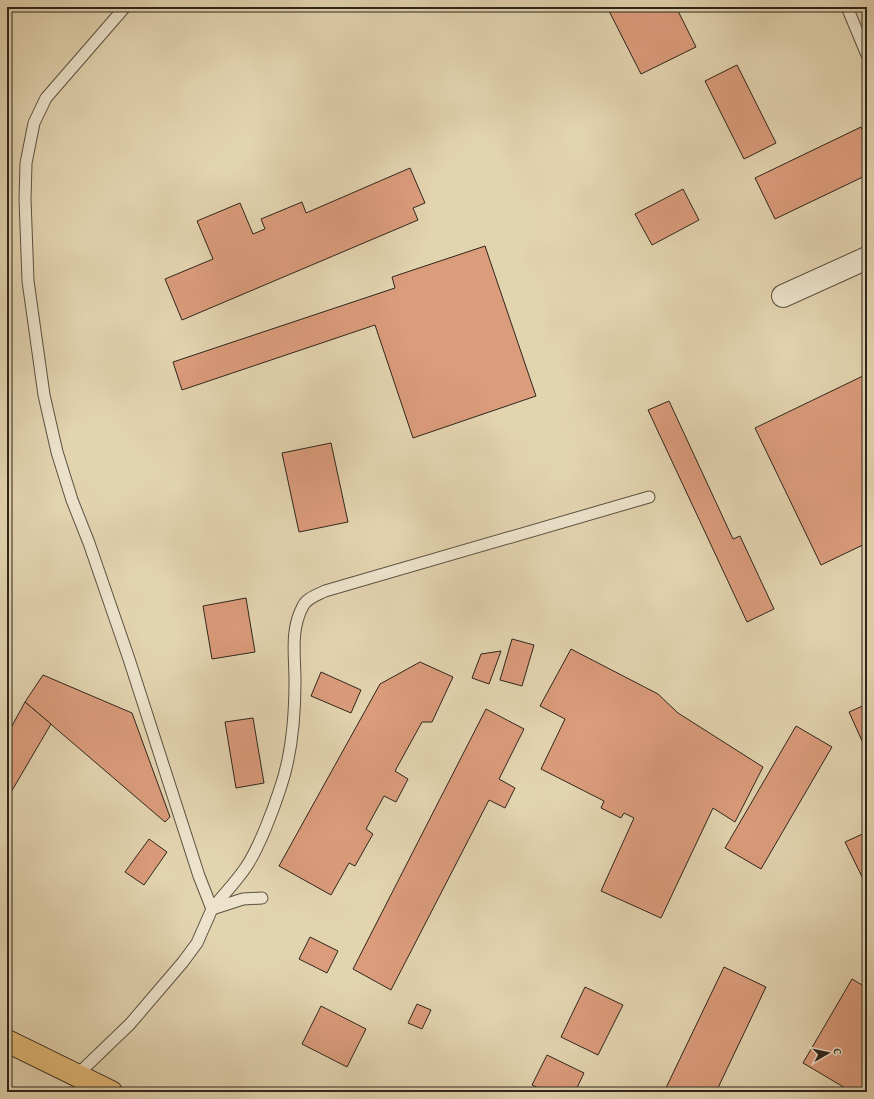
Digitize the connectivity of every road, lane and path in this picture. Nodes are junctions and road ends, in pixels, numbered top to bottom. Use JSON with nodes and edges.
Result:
{"nodes":[{"id":1,"x":125,"y":7,"type":"edge"},
{"id":2,"x":847,"y":7,"type":"edge"},
{"id":3,"x":867,"y":55,"type":"edge"},
{"id":4,"x":867,"y":258,"type":"edge"},
{"id":5,"x":783,"y":296,"type":"dead end"},
{"id":6,"x":649,"y":497,"type":"dead end"},
{"id":7,"x":262,"y":898,"type":"dead end"},
{"id":8,"x":212,"y":909,"type":"junction"},
{"id":9,"x":7,"y":1041,"type":"edge"},
{"id":10,"x":77,"y":1075,"type":"junction"},
{"id":11,"x":111,"y":1092,"type":"edge"}],
"edges":[{"from":1,"to":8,"type":"lane"},
{"from":2,"to":3,"type":"lane"},
{"from":4,"to":5,"type":"street"},
{"from":6,"to":8,"type":"lane"},
{"from":7,"to":8,"type":"lane"},
{"from":8,"to":10,"type":"lane"},
{"from":9,"to":10,"type":"main road"},
{"from":10,"to":11,"type":"main road"}]}
